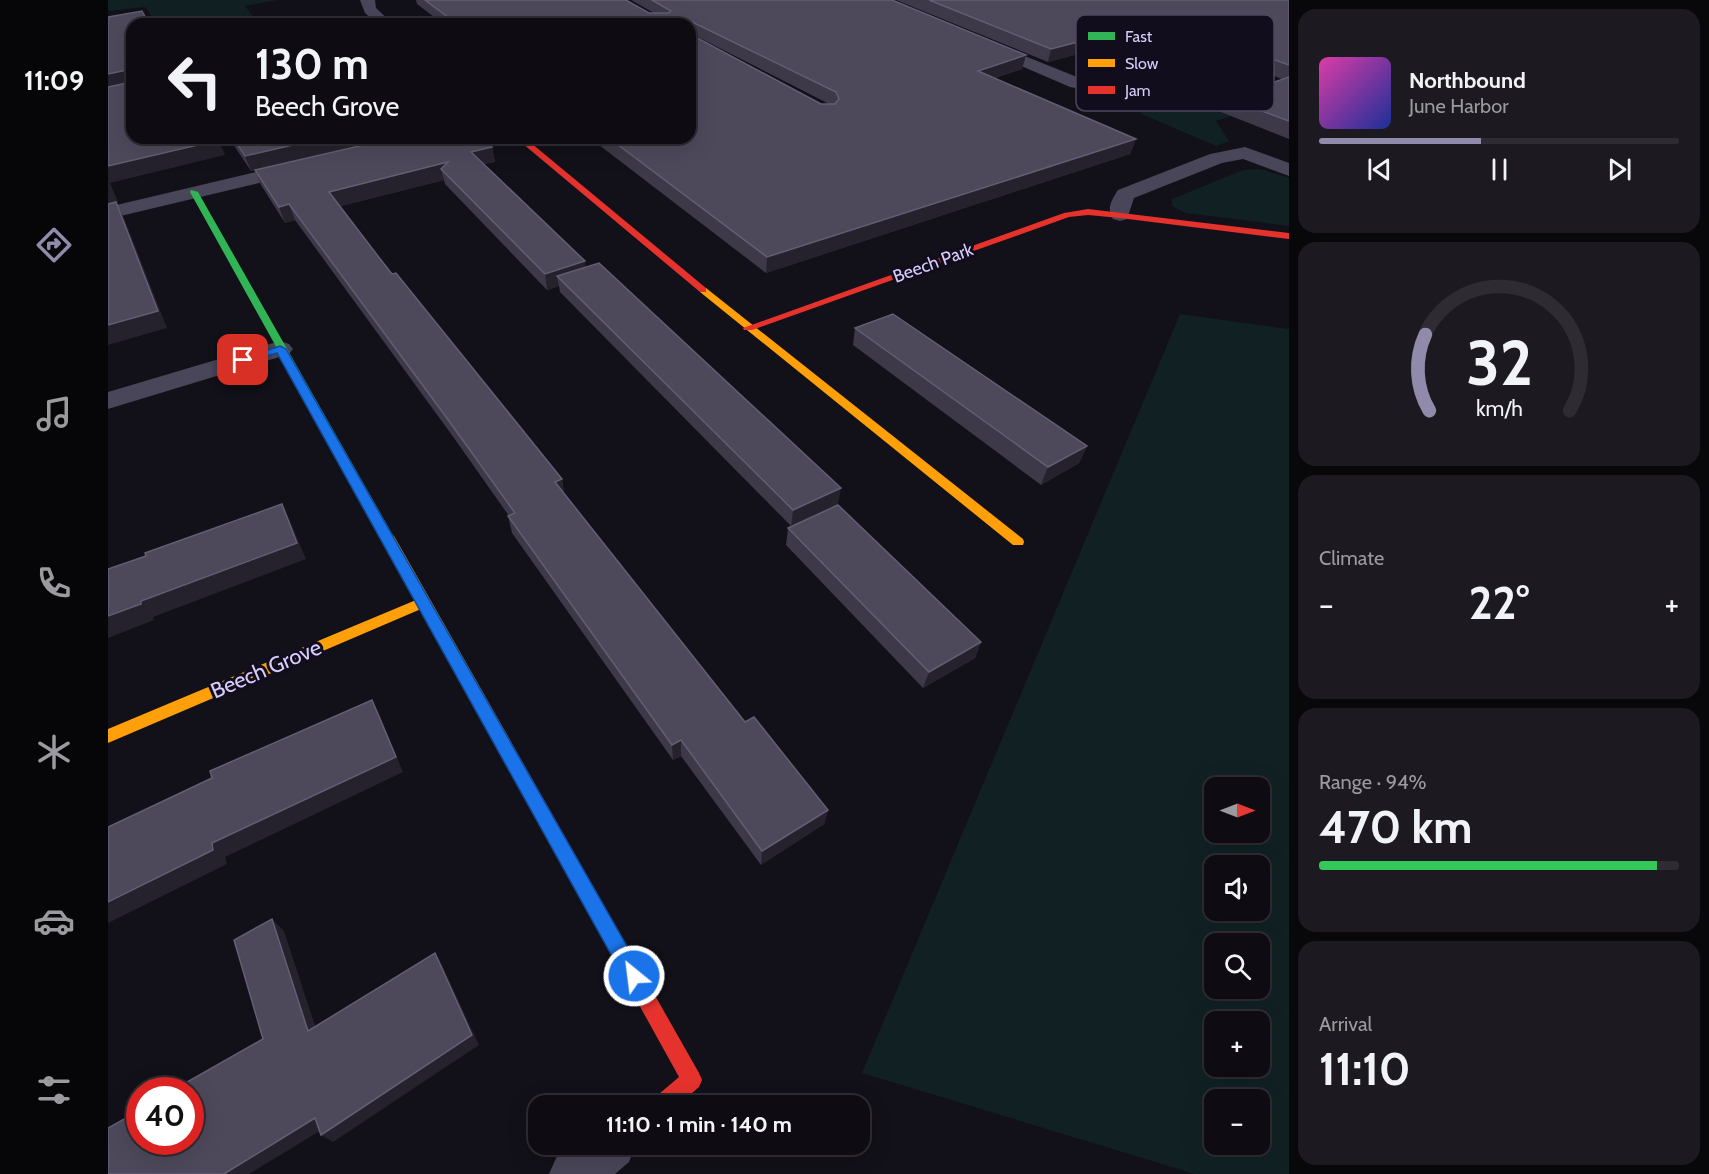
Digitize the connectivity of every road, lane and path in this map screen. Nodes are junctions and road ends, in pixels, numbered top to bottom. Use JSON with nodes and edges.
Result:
{"nodes":[{"id":1,"x":368,"y":0,"type":"edge"},
{"id":2,"x":379,"y":18,"type":"edge"},
{"id":3,"x":966,"y":37,"type":"edge"},
{"id":4,"x":1076,"y":83,"type":"dead end"},
{"id":5,"x":527,"y":144,"type":"edge"},
{"id":6,"x":322,"y":162,"type":"edge"},
{"id":7,"x":1289,"y":170,"type":"edge"},
{"id":8,"x":194,"y":192,"type":"junction"},
{"id":9,"x":108,"y":213,"type":"edge"},
{"id":10,"x":1120,"y":215,"type":"junction"},
{"id":11,"x":1289,"y":236,"type":"edge"},
{"id":12,"x":748,"y":328,"type":"junction"},
{"id":13,"x":280,"y":349,"type":"junction"},
{"id":14,"x":108,"y":401,"type":"edge"},
{"id":15,"x":1018,"y":542,"type":"dead end"},
{"id":16,"x":424,"y":602,"type":"junction"},
{"id":17,"x":108,"y":736,"type":"edge"},
{"id":18,"x":674,"y":1095,"type":"edge"},
{"id":19,"x":598,"y":1155,"type":"edge"},
{"id":20,"x":575,"y":1174,"type":"edge"}],
"edges":[{"from":1,"to":2,"type":"street"},
{"from":3,"to":4,"type":"street"},
{"from":5,"to":12,"type":"street"},
{"from":6,"to":8,"type":"street"},
{"from":7,"to":10,"type":"street"},
{"from":8,"to":9,"type":"street"},
{"from":8,"to":13,"type":"street"},
{"from":10,"to":11,"type":"street","name":"Beech Park"},
{"from":10,"to":12,"type":"street","name":"Beech Park"},
{"from":12,"to":15,"type":"street"},
{"from":13,"to":14,"type":"street"},
{"from":13,"to":16,"type":"street"},
{"from":16,"to":17,"type":"street","name":"Beech Grove"},
{"from":16,"to":18,"type":"street"},
{"from":19,"to":20,"type":"street"}]}
